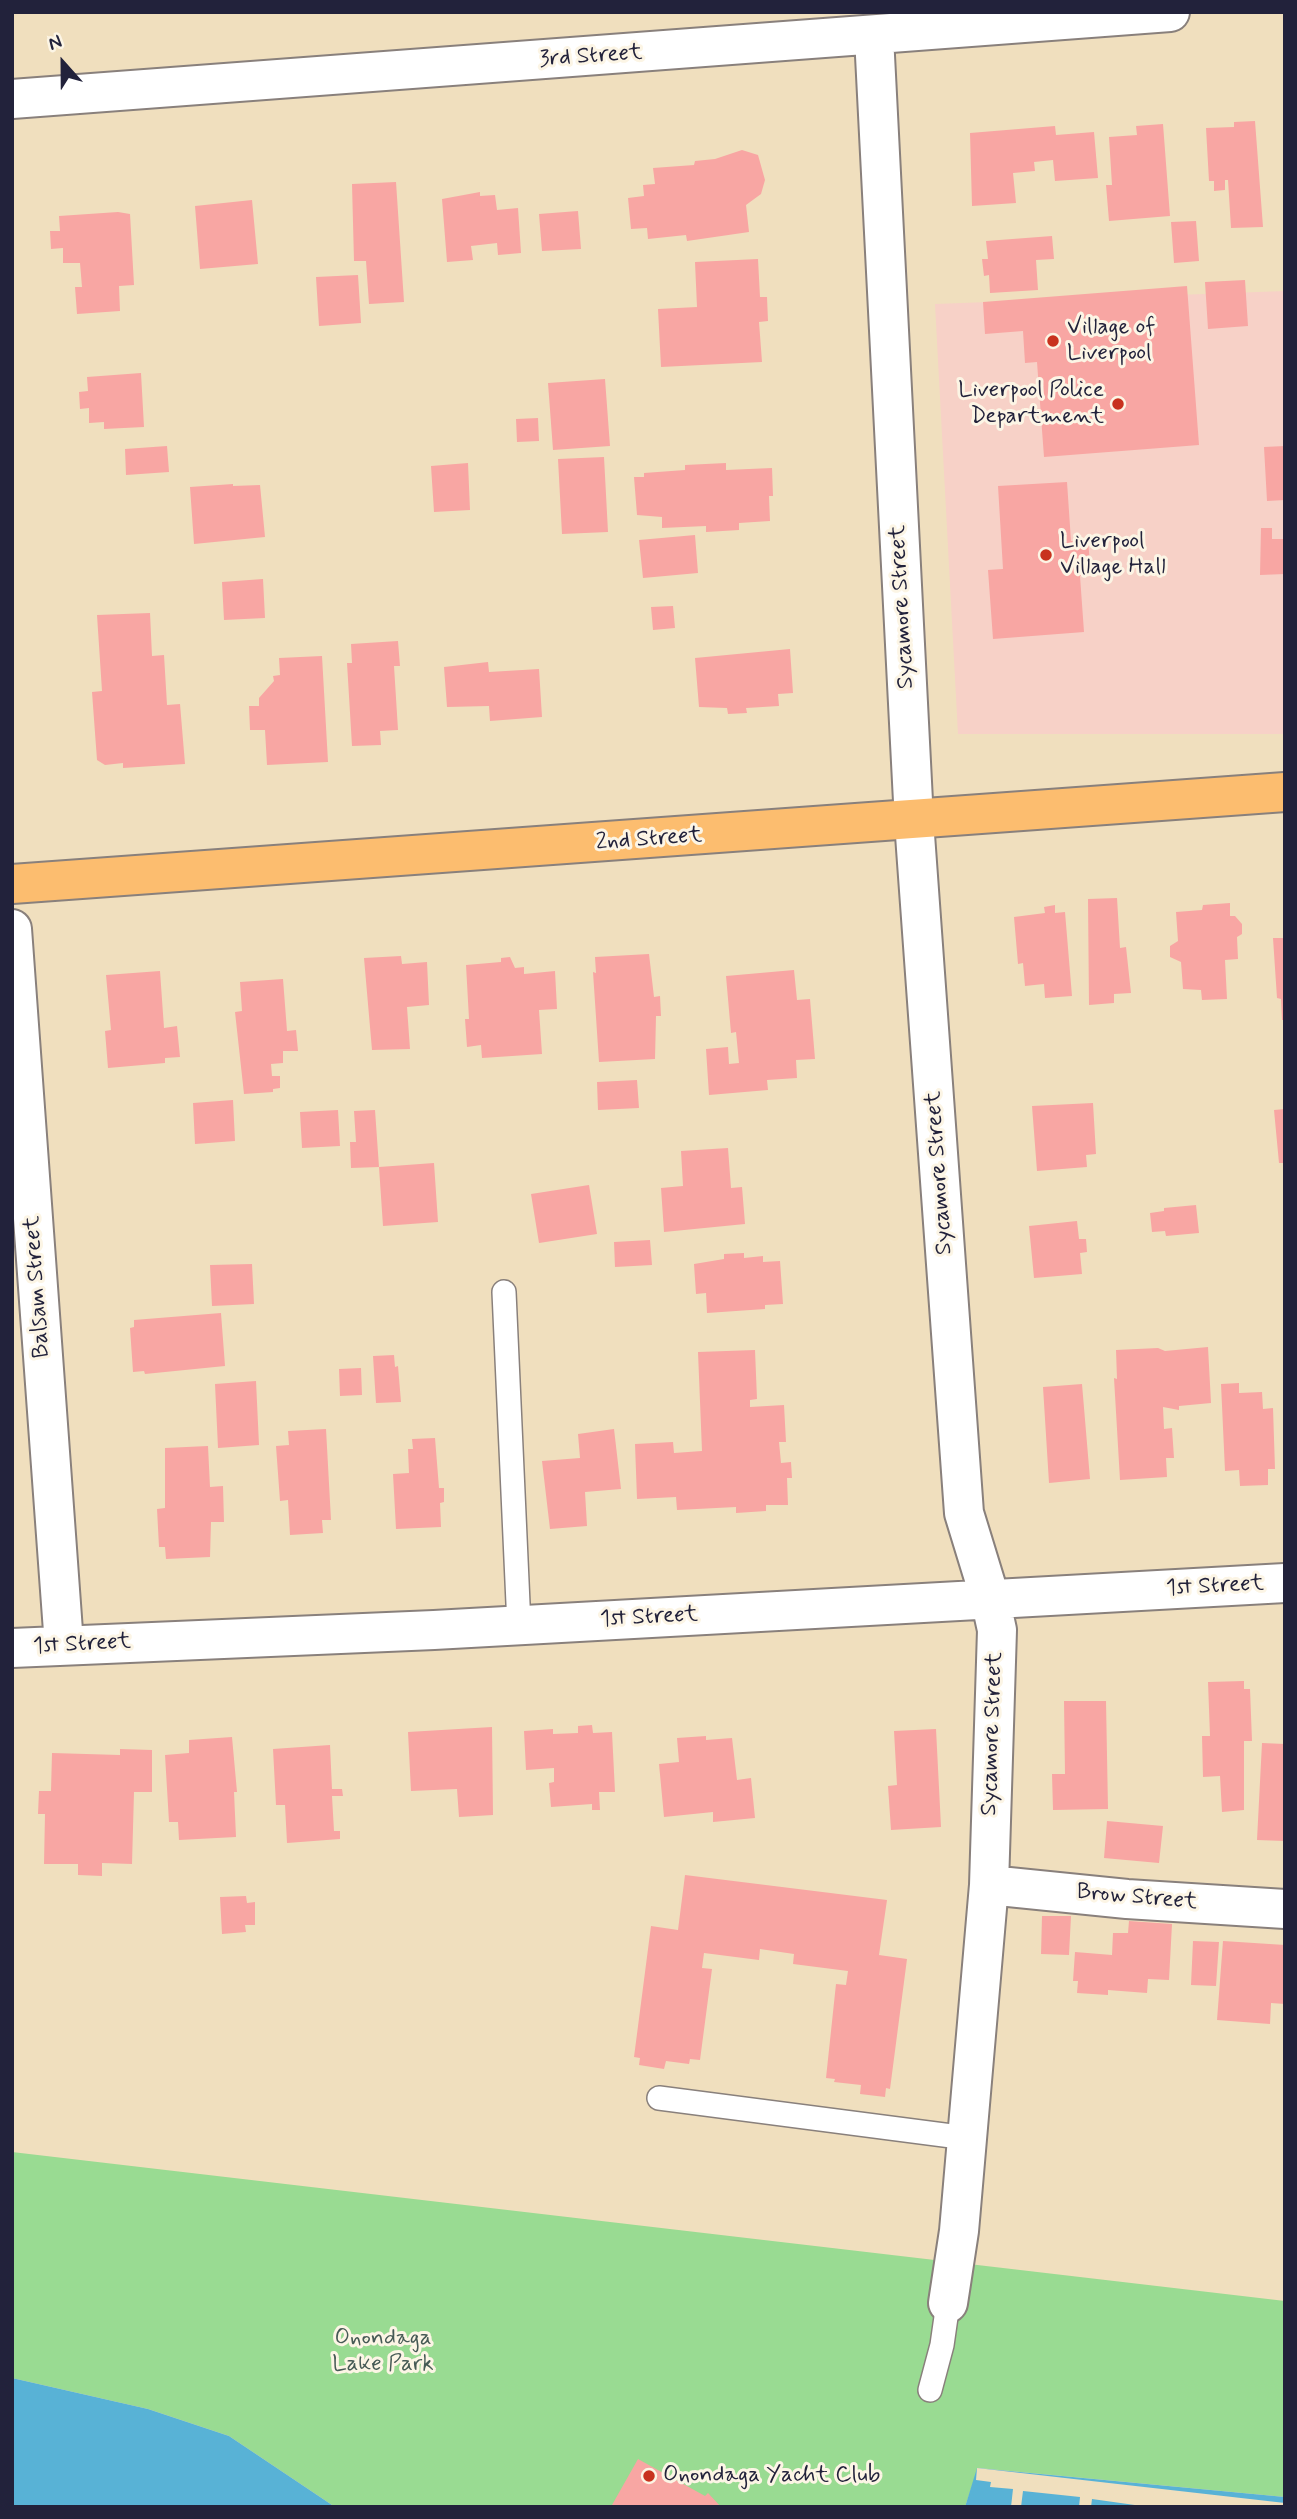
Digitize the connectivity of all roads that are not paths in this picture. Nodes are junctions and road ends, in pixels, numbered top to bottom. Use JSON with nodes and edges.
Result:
{"nodes":[{"id":1,"x":1170,"y":12,"type":"edge"},
{"id":2,"x":874,"y":36,"type":"junction"},
{"id":3,"x":12,"y":99,"type":"edge"},
{"id":4,"x":1285,"y":792,"type":"edge"},
{"id":5,"x":914,"y":821,"type":"junction"},
{"id":6,"x":12,"y":884,"type":"edge"},
{"id":7,"x":12,"y":929,"type":"edge"},
{"id":8,"x":504,"y":1292,"type":"dead end"},
{"id":9,"x":1285,"y":1583,"type":"edge"},
{"id":10,"x":990,"y":1598,"type":"junction"},
{"id":11,"x":519,"y":1626,"type":"junction"},
{"id":12,"x":64,"y":1645,"type":"junction"},
{"id":13,"x":12,"y":1648,"type":"edge"},
{"id":14,"x":989,"y":1885,"type":"junction"},
{"id":15,"x":1285,"y":1909,"type":"edge"},
{"id":16,"x":659,"y":2098,"type":"dead end"},
{"id":17,"x":967,"y":2138,"type":"junction"},
{"id":18,"x":947,"y":2303,"type":"joint"},
{"id":19,"x":930,"y":2390,"type":"dead end"}],
"edges":[{"from":1,"to":2,"type":"street","name":"3rd Street"},
{"from":2,"to":3,"type":"street","name":"3rd Street"},
{"from":2,"to":5,"type":"street","name":"Sycamore Street"},
{"from":4,"to":5,"type":"main road","name":"2nd Street"},
{"from":5,"to":6,"type":"main road","name":"2nd Street"},
{"from":5,"to":10,"type":"street","name":"Sycamore Street"},
{"from":7,"to":12,"type":"street","name":"Balsam Street"},
{"from":8,"to":11,"type":"lane"},
{"from":9,"to":10,"type":"street","name":"1st Street"},
{"from":10,"to":11,"type":"street","name":"1st Street"},
{"from":10,"to":14,"type":"street","name":"Sycamore Street"},
{"from":11,"to":12,"type":"street","name":"1st Street"},
{"from":12,"to":13,"type":"street","name":"1st Street"},
{"from":14,"to":15,"type":"street","name":"Brow Street"},
{"from":14,"to":17,"type":"street","name":"Sycamore Street"},
{"from":16,"to":17,"type":"lane"},
{"from":17,"to":18,"type":"street","name":"Sycamore Street"},
{"from":18,"to":19,"type":"lane"}]}
